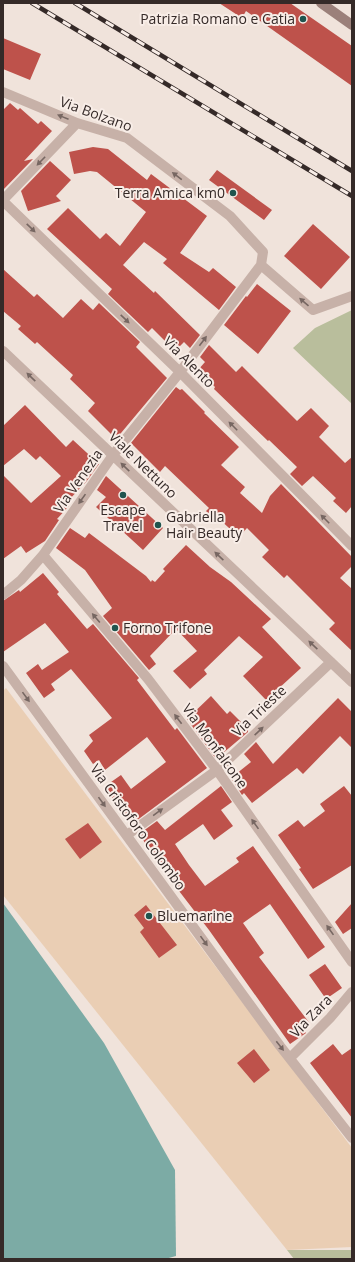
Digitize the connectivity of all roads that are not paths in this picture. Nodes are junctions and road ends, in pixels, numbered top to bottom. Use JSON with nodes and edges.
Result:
{"nodes":[{"id":1,"x":321,"y":3,"type":"edge"},
{"id":2,"x":352,"y":25,"type":"edge"},
{"id":3,"x":3,"y":92,"type":"edge"},
{"id":4,"x":78,"y":123,"type":"junction"},
{"id":5,"x":3,"y":200,"type":"edge"},
{"id":6,"x":261,"y":265,"type":"junction"},
{"id":7,"x":352,"y":296,"type":"edge"},
{"id":8,"x":3,"y":351,"type":"edge"},
{"id":9,"x":180,"y":372,"type":"junction"},
{"id":10,"x":113,"y":456,"type":"junction"},
{"id":11,"x":352,"y":546,"type":"edge"},
{"id":12,"x":43,"y":555,"type":"junction"},
{"id":13,"x":3,"y":595,"type":"edge"},
{"id":14,"x":331,"y":662,"type":"junction"},
{"id":15,"x":3,"y":666,"type":"edge"},
{"id":16,"x":352,"y":682,"type":"edge"},
{"id":17,"x":217,"y":770,"type":"junction"},
{"id":18,"x":127,"y":835,"type":"junction"},
{"id":19,"x":352,"y":962,"type":"edge"},
{"id":20,"x":352,"y":992,"type":"edge"},
{"id":21,"x":290,"y":1058,"type":"junction"},
{"id":22,"x":352,"y":1138,"type":"edge"}],
"edges":[{"from":1,"to":2,"type":"main road"},
{"from":4,"to":3,"type":"street","name":"Via Bolzano","one_way":true},
{"from":4,"to":5,"type":"street","one_way":true},
{"from":6,"to":4,"type":"street","name":"Via Bolzano","one_way":true},
{"from":5,"to":9,"type":"street","name":"Via Alento","one_way":true},
{"from":7,"to":6,"type":"street","one_way":true},
{"from":9,"to":6,"type":"street","name":"Via Venezia","one_way":true},
{"from":10,"to":8,"type":"street","name":"Viale Nettuno","one_way":true},
{"from":9,"to":10,"type":"street","name":"Via Venezia"},
{"from":11,"to":9,"type":"street","name":"Via Alento","one_way":true},
{"from":10,"to":12,"type":"street","name":"Via Venezia","one_way":true},
{"from":14,"to":10,"type":"street","name":"Viale Nettuno","one_way":true},
{"from":12,"to":13,"type":"street","name":"Via Venezia"},
{"from":17,"to":12,"type":"street","name":"Via Monfalcone","one_way":true},
{"from":14,"to":16,"type":"street","name":"Viale Nettuno"},
{"from":17,"to":14,"type":"street","name":"Via Trieste","one_way":true},
{"from":15,"to":18,"type":"street","name":"Via Cristoforo Colombo","one_way":true},
{"from":18,"to":17,"type":"street","name":"Via Trieste","one_way":true},
{"from":19,"to":17,"type":"street","name":"Via Monfalcone","one_way":true},
{"from":18,"to":21,"type":"street","name":"Via Cristoforo Colombo","one_way":true},
{"from":20,"to":21,"type":"street","name":"Via Zara"},
{"from":21,"to":22,"type":"street","name":"Via Cristoforo Colombo"}]}
